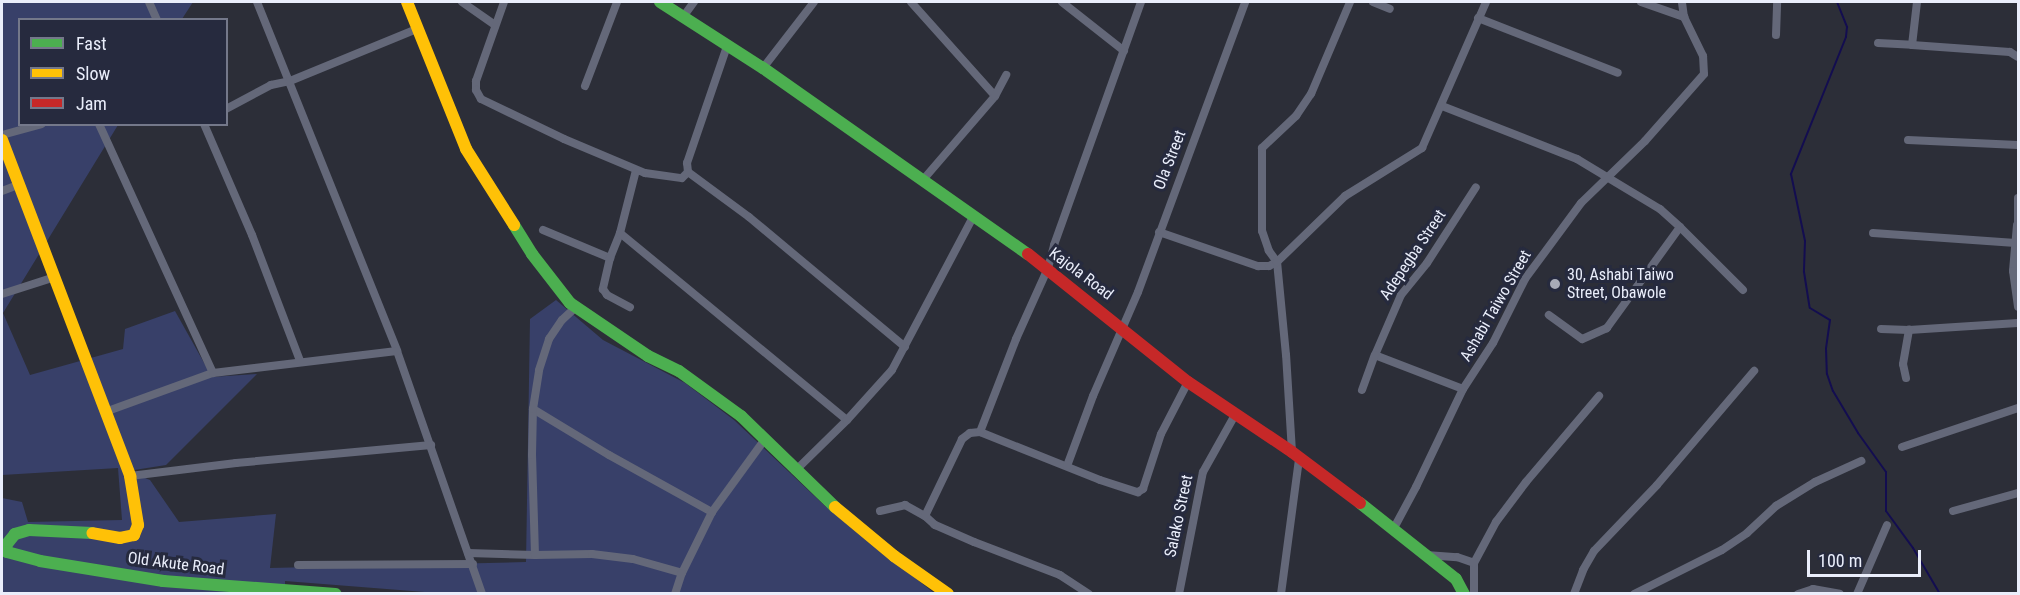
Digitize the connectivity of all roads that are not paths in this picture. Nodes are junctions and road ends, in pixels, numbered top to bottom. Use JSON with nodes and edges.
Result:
{"nodes":[{"id":1,"x":149,"y":2,"type":"edge"},
{"id":2,"x":257,"y":2,"type":"edge"},
{"id":3,"x":407,"y":2,"type":"edge"},
{"id":4,"x":462,"y":2,"type":"edge"},
{"id":5,"x":504,"y":2,"type":"edge"},
{"id":6,"x":617,"y":2,"type":"edge"},
{"id":7,"x":660,"y":2,"type":"edge"},
{"id":8,"x":694,"y":2,"type":"edge"},
{"id":9,"x":814,"y":2,"type":"edge"},
{"id":10,"x":911,"y":2,"type":"edge"},
{"id":11,"x":1062,"y":2,"type":"edge"},
{"id":12,"x":1141,"y":2,"type":"edge"},
{"id":13,"x":1245,"y":2,"type":"edge"},
{"id":14,"x":1350,"y":2,"type":"edge"},
{"id":15,"x":1373,"y":2,"type":"edge"},
{"id":16,"x":1486,"y":2,"type":"edge"},
{"id":17,"x":1641,"y":2,"type":"edge"},
{"id":18,"x":1682,"y":2,"type":"edge"},
{"id":19,"x":1777,"y":2,"type":"edge"},
{"id":20,"x":1917,"y":2,"type":"edge"},
{"id":21,"x":1390,"y":9,"type":"dead end"},
{"id":22,"x":682,"y":17,"type":"junction"},
{"id":23,"x":1684,"y":17,"type":"junction"},
{"id":24,"x":156,"y":18,"type":"edge"},
{"id":25,"x":1478,"y":18,"type":"junction"},
{"id":26,"x":495,"y":25,"type":"junction"},
{"id":27,"x":417,"y":29,"type":"junction"},
{"id":28,"x":1776,"y":35,"type":"dead end"},
{"id":29,"x":1878,"y":43,"type":"dead end"},
{"id":30,"x":1912,"y":45,"type":"junction"},
{"id":31,"x":726,"y":46,"type":"junction"},
{"id":32,"x":1124,"y":51,"type":"junction"},
{"id":33,"x":2019,"y":57,"type":"edge"},
{"id":34,"x":763,"y":68,"type":"junction"},
{"id":35,"x":1618,"y":73,"type":"dead end"},
{"id":36,"x":1006,"y":75,"type":"dead end"},
{"id":37,"x":290,"y":81,"type":"junction"},
{"id":38,"x":585,"y":86,"type":"dead end"},
{"id":39,"x":995,"y":96,"type":"junction"},
{"id":40,"x":1442,"y":106,"type":"junction"},
{"id":41,"x":228,"y":108,"type":"edge"},
{"id":42,"x":36,"y":126,"type":"edge"},
{"id":43,"x":100,"y":126,"type":"edge"},
{"id":44,"x":205,"y":126,"type":"edge"},
{"id":45,"x":2,"y":138,"type":"edge"},
{"id":46,"x":1908,"y":140,"type":"dead end"},
{"id":47,"x":2019,"y":145,"type":"edge"},
{"id":48,"x":636,"y":170,"type":"junction"},
{"id":49,"x":688,"y":172,"type":"junction"},
{"id":50,"x":1606,"y":176,"type":"junction"},
{"id":51,"x":922,"y":181,"type":"junction"},
{"id":52,"x":18,"y":185,"type":"junction"},
{"id":53,"x":1476,"y":188,"type":"dead end"},
{"id":54,"x":2,"y":191,"type":"edge"},
{"id":55,"x":2019,"y":198,"type":"edge"},
{"id":56,"x":973,"y":217,"type":"junction"},
{"id":57,"x":2018,"y":225,"type":"edge"},
{"id":58,"x":1680,"y":227,"type":"junction"},
{"id":59,"x":543,"y":230,"type":"dead end"},
{"id":60,"x":1160,"y":232,"type":"junction"},
{"id":61,"x":620,"y":233,"type":"junction"},
{"id":62,"x":1873,"y":233,"type":"dead end"},
{"id":63,"x":2016,"y":243,"type":"junction"},
{"id":64,"x":610,"y":258,"type":"junction"},
{"id":65,"x":1277,"y":262,"type":"junction"},
{"id":66,"x":1048,"y":268,"type":"junction"},
{"id":67,"x":55,"y":277,"type":"junction"},
{"id":68,"x":1743,"y":290,"type":"dead end"},
{"id":69,"x":2,"y":294,"type":"edge"},
{"id":70,"x":630,"y":307,"type":"dead end"},
{"id":71,"x":575,"y":308,"type":"junction"},
{"id":72,"x":2019,"y":308,"type":"edge"},
{"id":73,"x":1549,"y":315,"type":"dead end"},
{"id":74,"x":2019,"y":323,"type":"edge"},
{"id":75,"x":1124,"y":328,"type":"junction"},
{"id":76,"x":1881,"y":329,"type":"dead end"},
{"id":77,"x":1909,"y":330,"type":"junction"},
{"id":78,"x":906,"y":347,"type":"junction"},
{"id":79,"x":397,"y":351,"type":"junction"},
{"id":80,"x":1375,"y":355,"type":"junction"},
{"id":81,"x":300,"y":361,"type":"junction"},
{"id":82,"x":1754,"y":371,"type":"dead end"},
{"id":83,"x":213,"y":373,"type":"junction"},
{"id":84,"x":1906,"y":378,"type":"dead end"},
{"id":85,"x":1188,"y":382,"type":"junction"},
{"id":86,"x":1463,"y":389,"type":"junction"},
{"id":87,"x":1362,"y":390,"type":"dead end"},
{"id":88,"x":1599,"y":396,"type":"dead end"},
{"id":89,"x":2019,"y":408,"type":"edge"},
{"id":90,"x":533,"y":409,"type":"junction"},
{"id":91,"x":105,"y":412,"type":"junction"},
{"id":92,"x":1235,"y":416,"type":"junction"},
{"id":93,"x":847,"y":420,"type":"junction"},
{"id":94,"x":980,"y":432,"type":"junction"},
{"id":95,"x":765,"y":440,"type":"junction"},
{"id":96,"x":431,"y":446,"type":"junction"},
{"id":97,"x":1902,"y":447,"type":"dead end"},
{"id":98,"x":1296,"y":455,"type":"junction"},
{"id":99,"x":1861,"y":461,"type":"dead end"},
{"id":100,"x":1067,"y":466,"type":"junction"},
{"id":101,"x":795,"y":471,"type":"junction"},
{"id":102,"x":130,"y":476,"type":"junction"},
{"id":103,"x":2019,"y":493,"type":"edge"},
{"id":104,"x":880,"y":511,"type":"dead end"},
{"id":105,"x":1953,"y":511,"type":"dead end"},
{"id":106,"x":712,"y":512,"type":"junction"},
{"id":107,"x":925,"y":516,"type":"junction"},
{"id":108,"x":1887,"y":525,"type":"dead end"},
{"id":109,"x":1394,"y":528,"type":"junction"},
{"id":110,"x":468,"y":553,"type":"junction"},
{"id":111,"x":535,"y":555,"type":"junction"},
{"id":112,"x":1426,"y":555,"type":"junction"},
{"id":113,"x":1474,"y":563,"type":"junction"},
{"id":114,"x":473,"y":564,"type":"junction"},
{"id":115,"x":298,"y":565,"type":"dead end"},
{"id":116,"x":682,"y":573,"type":"junction"},
{"id":117,"x":285,"y":592,"type":"edge"},
{"id":118,"x":336,"y":594,"type":"edge"},
{"id":119,"x":482,"y":594,"type":"edge"},
{"id":120,"x":675,"y":594,"type":"edge"},
{"id":121,"x":948,"y":594,"type":"edge"},
{"id":122,"x":1089,"y":594,"type":"edge"},
{"id":123,"x":1179,"y":594,"type":"edge"},
{"id":124,"x":1281,"y":594,"type":"edge"},
{"id":125,"x":1464,"y":594,"type":"edge"},
{"id":126,"x":1474,"y":594,"type":"edge"},
{"id":127,"x":1574,"y":594,"type":"edge"},
{"id":128,"x":1634,"y":594,"type":"edge"},
{"id":129,"x":1798,"y":594,"type":"edge"},
{"id":130,"x":1840,"y":594,"type":"edge"},
{"id":131,"x":1857,"y":594,"type":"edge"}],
"edges":[{"from":1,"to":24,"type":"street"},
{"from":2,"to":37,"type":"street"},
{"from":3,"to":27,"type":"street"},
{"from":4,"to":26,"type":"street"},
{"from":5,"to":26,"type":"street"},
{"from":6,"to":38,"type":"street"},
{"from":7,"to":22,"type":"street","name":"Kajola Road"},
{"from":8,"to":22,"type":"street"},
{"from":9,"to":34,"type":"street"},
{"from":10,"to":39,"type":"street"},
{"from":11,"to":32,"type":"street"},
{"from":12,"to":32,"type":"street"},
{"from":13,"to":60,"type":"street","name":"Ola Street"},
{"from":14,"to":65,"type":"street"},
{"from":15,"to":21,"type":"street"},
{"from":16,"to":25,"type":"street"},
{"from":17,"to":23,"type":"street"},
{"from":18,"to":23,"type":"street","name":"Ashabi Taiwo Street"},
{"from":19,"to":28,"type":"street"},
{"from":20,"to":30,"type":"street"},
{"from":22,"to":31,"type":"street","name":"Kajola Road"},
{"from":23,"to":50,"type":"street","name":"Ashabi Taiwo Street"},
{"from":25,"to":35,"type":"street"},
{"from":25,"to":40,"type":"street"},
{"from":26,"to":48,"type":"street"},
{"from":27,"to":37,"type":"street"},
{"from":27,"to":71,"type":"street"},
{"from":29,"to":30,"type":"street"},
{"from":30,"to":33,"type":"street"},
{"from":31,"to":34,"type":"street","name":"Kajola Road"},
{"from":31,"to":49,"type":"street"},
{"from":32,"to":66,"type":"street"},
{"from":34,"to":51,"type":"street","name":"Kajola Road"},
{"from":36,"to":39,"type":"street"},
{"from":37,"to":41,"type":"street"},
{"from":37,"to":79,"type":"street"},
{"from":39,"to":51,"type":"street"},
{"from":40,"to":50,"type":"street"},
{"from":40,"to":65,"type":"street"},
{"from":42,"to":45,"type":"street"},
{"from":43,"to":83,"type":"street"},
{"from":44,"to":81,"type":"street"},
{"from":45,"to":52,"type":"street"},
{"from":46,"to":47,"type":"street"},
{"from":48,"to":49,"type":"street"},
{"from":48,"to":61,"type":"street"},
{"from":49,"to":78,"type":"street"},
{"from":50,"to":58,"type":"street"},
{"from":50,"to":86,"type":"street","name":"Ashabi Taiwo Street"},
{"from":51,"to":56,"type":"street","name":"Kajola Road"},
{"from":52,"to":54,"type":"street"},
{"from":52,"to":67,"type":"street"},
{"from":53,"to":80,"type":"street","name":"Adepegba Street"},
{"from":55,"to":57,"type":"street"},
{"from":56,"to":66,"type":"street","name":"Kajola Road"},
{"from":56,"to":78,"type":"street"},
{"from":57,"to":63,"type":"street"},
{"from":58,"to":68,"type":"street"},
{"from":58,"to":73,"type":"street"},
{"from":59,"to":64,"type":"street"},
{"from":60,"to":65,"type":"street"},
{"from":60,"to":75,"type":"street","name":"Ola Street"},
{"from":61,"to":64,"type":"street"},
{"from":61,"to":93,"type":"street"},
{"from":62,"to":63,"type":"street"},
{"from":63,"to":72,"type":"street"},
{"from":64,"to":70,"type":"street"},
{"from":65,"to":98,"type":"street"},
{"from":66,"to":75,"type":"street","name":"Kajola Road"},
{"from":66,"to":94,"type":"street"},
{"from":67,"to":69,"type":"street"},
{"from":67,"to":91,"type":"street"},
{"from":71,"to":90,"type":"street"},
{"from":71,"to":95,"type":"street"},
{"from":74,"to":77,"type":"street"},
{"from":75,"to":85,"type":"street","name":"Kajola Road"},
{"from":75,"to":100,"type":"street","name":"Ola Street"},
{"from":76,"to":77,"type":"street"},
{"from":77,"to":84,"type":"street"},
{"from":78,"to":93,"type":"street"},
{"from":79,"to":81,"type":"street"},
{"from":79,"to":96,"type":"street"},
{"from":80,"to":86,"type":"street"},
{"from":80,"to":87,"type":"street","name":"Adepegba Street"},
{"from":81,"to":83,"type":"street"},
{"from":82,"to":127,"type":"street"},
{"from":83,"to":91,"type":"street"},
{"from":85,"to":92,"type":"street","name":"Kajola Road"},
{"from":85,"to":100,"type":"street"},
{"from":86,"to":109,"type":"street","name":"Ashabi Taiwo Street"},
{"from":88,"to":113,"type":"street"},
{"from":89,"to":97,"type":"street"},
{"from":90,"to":106,"type":"street"},
{"from":90,"to":111,"type":"street"},
{"from":91,"to":102,"type":"street"},
{"from":92,"to":98,"type":"street","name":"Kajola Road"},
{"from":92,"to":123,"type":"street","name":"Salako Street"},
{"from":93,"to":101,"type":"street"},
{"from":94,"to":100,"type":"street"},
{"from":94,"to":107,"type":"street"},
{"from":95,"to":101,"type":"street"},
{"from":95,"to":106,"type":"street"},
{"from":96,"to":102,"type":"street"},
{"from":96,"to":110,"type":"street"},
{"from":98,"to":109,"type":"street","name":"Kajola Road"},
{"from":98,"to":124,"type":"street"},
{"from":99,"to":128,"type":"street"},
{"from":101,"to":121,"type":"street"},
{"from":102,"to":117,"type":"street","name":"Old Akute Road"},
{"from":103,"to":105,"type":"street"},
{"from":104,"to":107,"type":"street"},
{"from":106,"to":116,"type":"street"},
{"from":107,"to":122,"type":"street"},
{"from":108,"to":131,"type":"street"},
{"from":109,"to":112,"type":"street","name":"Kajola Road"},
{"from":110,"to":111,"type":"street"},
{"from":110,"to":114,"type":"street"},
{"from":111,"to":116,"type":"street"},
{"from":112,"to":113,"type":"street"},
{"from":112,"to":125,"type":"street","name":"Kajola Road"},
{"from":113,"to":126,"type":"street"},
{"from":114,"to":115,"type":"street"},
{"from":114,"to":119,"type":"street"},
{"from":116,"to":120,"type":"street"},
{"from":117,"to":118,"type":"street","name":"Old Akute Road"},
{"from":129,"to":130,"type":"street"}]}
